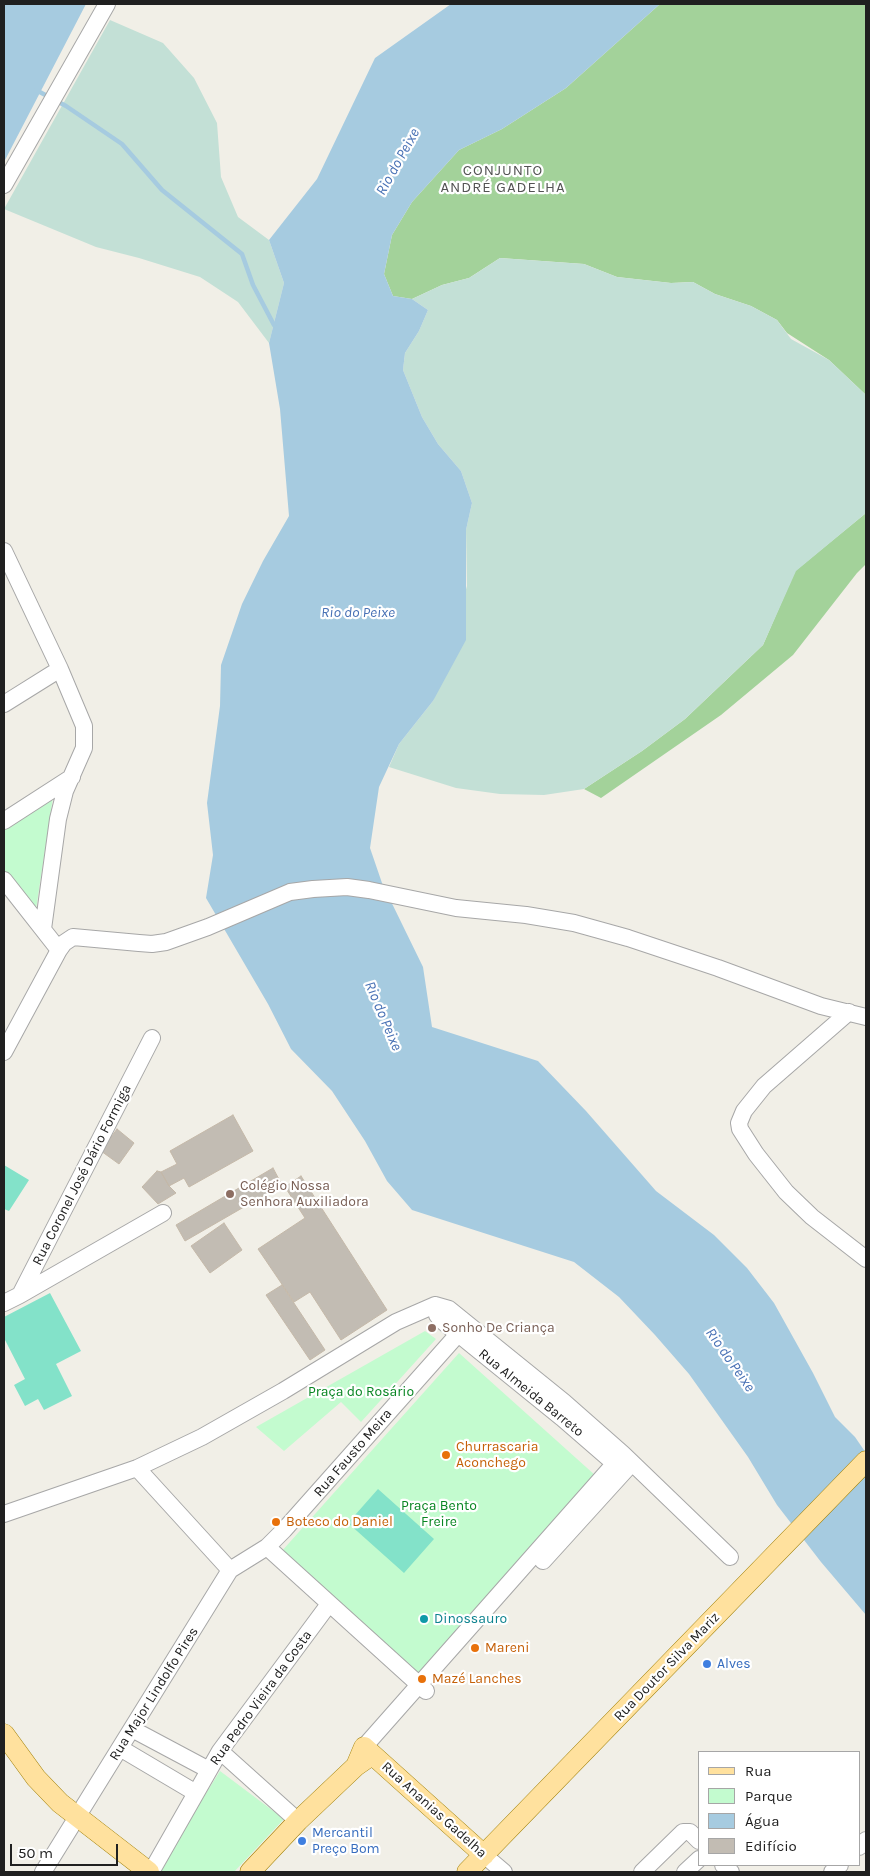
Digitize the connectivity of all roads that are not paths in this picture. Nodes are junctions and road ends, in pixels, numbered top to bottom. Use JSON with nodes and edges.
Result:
{"nodes":[{"id":1,"x":107,"y":4,"type":"edge"},
{"id":2,"x":4,"y":185,"type":"edge"},
{"id":3,"x":4,"y":551,"type":"edge"},
{"id":4,"x":60,"y":669,"type":"junction"},
{"id":5,"x":4,"y":704,"type":"edge"},
{"id":6,"x":72,"y":776,"type":"junction"},
{"id":7,"x":4,"y":821,"type":"edge"},
{"id":8,"x":4,"y":880,"type":"edge"},
{"id":9,"x":43,"y":929,"type":"junction"},
{"id":10,"x":59,"y":950,"type":"junction"},
{"id":11,"x":849,"y":1012,"type":"junction"},
{"id":12,"x":866,"y":1017,"type":"edge"},
{"id":13,"x":152,"y":1038,"type":"dead end"},
{"id":14,"x":4,"y":1052,"type":"edge"},
{"id":15,"x":163,"y":1213,"type":"dead end"},
{"id":16,"x":866,"y":1259,"type":"edge"},
{"id":17,"x":20,"y":1294,"type":"junction"},
{"id":18,"x":4,"y":1303,"type":"edge"},
{"id":19,"x":463,"y":1329,"type":"junction"},
{"id":20,"x":866,"y":1461,"type":"edge"},
{"id":21,"x":623,"y":1463,"type":"junction"},
{"id":22,"x":137,"y":1468,"type":"junction"},
{"id":23,"x":4,"y":1514,"type":"edge"},
{"id":24,"x":267,"y":1547,"type":"junction"},
{"id":25,"x":730,"y":1557,"type":"dead end"},
{"id":26,"x":230,"y":1570,"type":"junction"},
{"id":27,"x":329,"y":1604,"type":"junction"},
{"id":28,"x":422,"y":1688,"type":"junction"},
{"id":29,"x":132,"y":1728,"type":"junction"},
{"id":30,"x":4,"y":1734,"type":"edge"},
{"id":31,"x":120,"y":1748,"type":"junction"},
{"id":32,"x":220,"y":1751,"type":"junction"},
{"id":33,"x":364,"y":1756,"type":"junction"},
{"id":34,"x":208,"y":1770,"type":"junction"},
{"id":35,"x":196,"y":1793,"type":"junction"},
{"id":36,"x":78,"y":1817,"type":"junction"},
{"id":37,"x":298,"y":1822,"type":"junction"},
{"id":38,"x":693,"y":1836,"type":"edge"},
{"id":39,"x":484,"y":1855,"type":"junction"},
{"id":40,"x":698,"y":1860,"type":"edge"},
{"id":41,"x":43,"y":1872,"type":"edge"},
{"id":42,"x":150,"y":1872,"type":"edge"},
{"id":43,"x":250,"y":1872,"type":"edge"},
{"id":44,"x":467,"y":1872,"type":"edge"},
{"id":45,"x":504,"y":1872,"type":"edge"},
{"id":46,"x":642,"y":1872,"type":"edge"},
{"id":47,"x":685,"y":1872,"type":"edge"}],
"edges":[{"from":1,"to":2,"type":"street"},
{"from":3,"to":4,"type":"street"},
{"from":4,"to":5,"type":"street"},
{"from":4,"to":6,"type":"street"},
{"from":6,"to":7,"type":"street"},
{"from":6,"to":9,"type":"street"},
{"from":8,"to":9,"type":"street"},
{"from":9,"to":10,"type":"street"},
{"from":10,"to":11,"type":"street"},
{"from":10,"to":14,"type":"street"},
{"from":11,"to":12,"type":"street"},
{"from":11,"to":16,"type":"street"},
{"from":13,"to":17,"type":"street","name":"Rua Coronel José Dário Formiga"},
{"from":15,"to":17,"type":"street"},
{"from":17,"to":18,"type":"street"},
{"from":19,"to":21,"type":"street","name":"Rua Almeida Barreto"},
{"from":19,"to":22,"type":"street","name":"Rua Almeida Barreto"},
{"from":19,"to":24,"type":"street","name":"Rua Fausto Meira"},
{"from":20,"to":39,"type":"main road","name":"Rua Doutor Silva Mariz"},
{"from":21,"to":25,"type":"street","name":"Rua Almeida Barreto"},
{"from":21,"to":28,"type":"street"},
{"from":22,"to":23,"type":"street"},
{"from":22,"to":26,"type":"street"},
{"from":24,"to":26,"type":"street","name":"Rua Fausto Meira"},
{"from":24,"to":27,"type":"street"},
{"from":26,"to":29,"type":"street","name":"Rua Major Lindolfo Pires"},
{"from":27,"to":28,"type":"street"},
{"from":27,"to":32,"type":"street","name":"Rua Pedro Vieira da Costa"},
{"from":28,"to":33,"type":"street"},
{"from":29,"to":31,"type":"street","name":"Rua Major Lindolfo Pires"},
{"from":29,"to":34,"type":"street"},
{"from":30,"to":36,"type":"main road"},
{"from":31,"to":35,"type":"street"},
{"from":31,"to":36,"type":"street","name":"Rua Major Lindolfo Pires"},
{"from":32,"to":34,"type":"street","name":"Rua Pedro Vieira da Costa"},
{"from":32,"to":37,"type":"street"},
{"from":33,"to":37,"type":"main road"},
{"from":33,"to":39,"type":"main road","name":"Rua Ananias Gadelha"},
{"from":34,"to":35,"type":"street","name":"Rua Pedro Vieira da Costa"},
{"from":35,"to":42,"type":"street","name":"Rua Pedro Vieira da Costa"},
{"from":36,"to":41,"type":"street","name":"Rua Major Lindolfo Pires"},
{"from":36,"to":42,"type":"main road"},
{"from":37,"to":43,"type":"main road"},
{"from":38,"to":46,"type":"street"},
{"from":39,"to":44,"type":"main road","name":"Rua Doutor Silva Mariz"},
{"from":39,"to":45,"type":"street","name":"Rua Ananias Gadelha"},
{"from":40,"to":47,"type":"street"}]}
